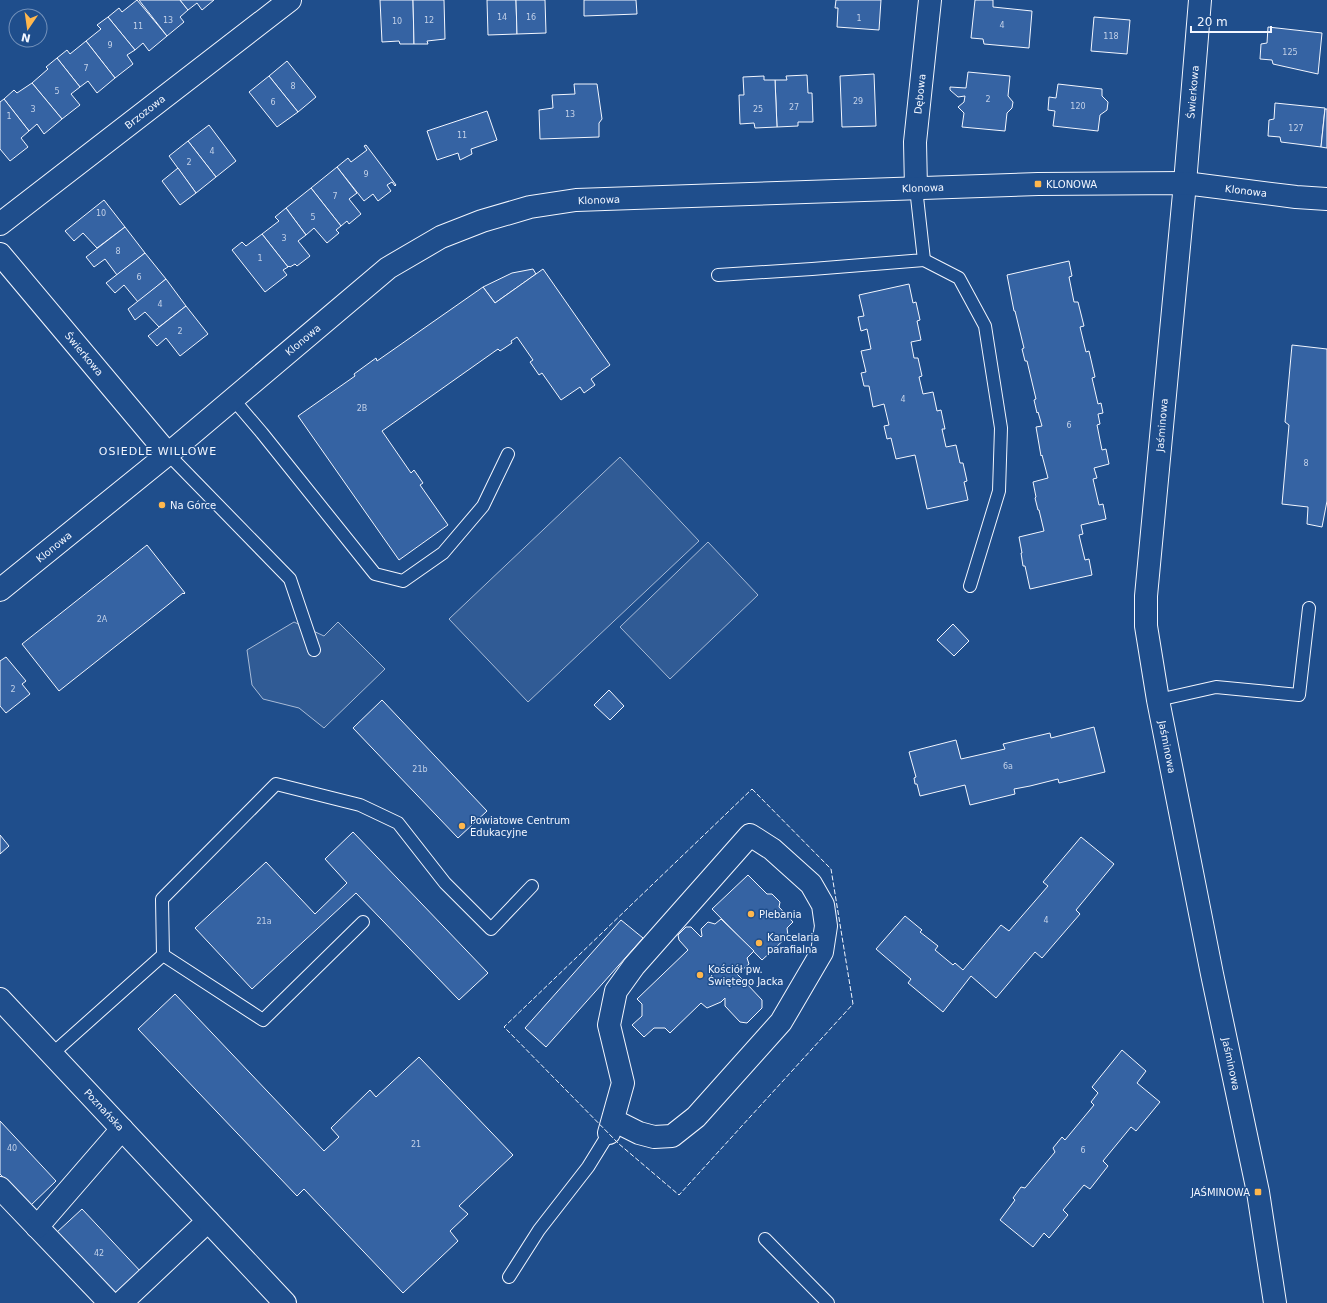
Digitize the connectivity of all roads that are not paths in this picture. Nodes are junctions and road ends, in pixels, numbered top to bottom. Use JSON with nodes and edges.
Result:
{"nodes":[{"id":1,"x":290,"y":0,"type":"edge"},
{"id":2,"x":930,"y":0,"type":"edge"},
{"id":3,"x":1200,"y":0,"type":"edge"},
{"id":4,"x":1185,"y":183,"type":"junction"},
{"id":5,"x":916,"y":188,"type":"junction"},
{"id":6,"x":1327,"y":199,"type":"edge"},
{"id":7,"x":0,"y":224,"type":"edge"},
{"id":8,"x":0,"y":254,"type":"edge"},
{"id":9,"x":924,"y":260,"type":"junction"},
{"id":10,"x":718,"y":275,"type":"dead end"},
{"id":11,"x":233,"y":399,"type":"junction"},
{"id":12,"x":168,"y":454,"type":"junction"},
{"id":13,"x":508,"y":454,"type":"dead end"},
{"id":14,"x":970,"y":586,"type":"dead end"},
{"id":15,"x":0,"y":590,"type":"edge"},
{"id":16,"x":1309,"y":608,"type":"dead end"},
{"id":17,"x":314,"y":650,"type":"dead end"},
{"id":18,"x":1158,"y":700,"type":"junction"},
{"id":19,"x":532,"y":886,"type":"dead end"},
{"id":20,"x":363,"y":922,"type":"dead end"},
{"id":21,"x":163,"y":955,"type":"junction"},
{"id":22,"x":0,"y":999,"type":"edge"},
{"id":23,"x":52,"y":1054,"type":"junction"},
{"id":24,"x":611,"y":1126,"type":"junction"},
{"id":25,"x":122,"y":1129,"type":"junction"},
{"id":26,"x":0,"y":1188,"type":"edge"},
{"id":27,"x":208,"y":1221,"type":"junction"},
{"id":28,"x":37,"y":1227,"type":"junction"},
{"id":29,"x":765,"y":1239,"type":"dead end"},
{"id":30,"x":509,"y":1277,"type":"dead end"},
{"id":31,"x":281,"y":1302,"type":"edge"},
{"id":32,"x":110,"y":1303,"type":"edge"},
{"id":33,"x":122,"y":1303,"type":"edge"},
{"id":34,"x":828,"y":1303,"type":"edge"},
{"id":35,"x":1275,"y":1303,"type":"edge"}],
"edges":[{"from":1,"to":7,"type":"street","name":"Brzozowa"},
{"from":2,"to":5,"type":"street","name":"Dębowa"},
{"from":3,"to":4,"type":"street","name":"Świerkowa"},
{"from":4,"to":5,"type":"street","name":"Klonowa"},
{"from":4,"to":6,"type":"street","name":"Klonowa"},
{"from":4,"to":18,"type":"street","name":"Jaśminowa"},
{"from":5,"to":9,"type":"lane"},
{"from":5,"to":11,"type":"street","name":"Klonowa"},
{"from":8,"to":12,"type":"street","name":"Świerkowa"},
{"from":9,"to":10,"type":"lane"},
{"from":9,"to":14,"type":"lane"},
{"from":11,"to":12,"type":"street","name":"Klonowa"},
{"from":11,"to":13,"type":"lane"},
{"from":12,"to":15,"type":"street","name":"Klonowa"},
{"from":12,"to":17,"type":"lane"},
{"from":16,"to":18,"type":"lane"},
{"from":18,"to":35,"type":"street","name":"Jaśminowa"},
{"from":19,"to":21,"type":"lane"},
{"from":20,"to":21,"type":"lane"},
{"from":21,"to":23,"type":"lane"},
{"from":22,"to":23,"type":"street","name":"Poznańska"},
{"from":23,"to":25,"type":"street","name":"Poznańska"},
{"from":24,"to":24,"type":"street"},
{"from":24,"to":30,"type":"lane"},
{"from":25,"to":27,"type":"street","name":"Poznańska"},
{"from":25,"to":28,"type":"street"},
{"from":26,"to":28,"type":"street"},
{"from":27,"to":31,"type":"street","name":"Poznańska"},
{"from":27,"to":33,"type":"street"},
{"from":28,"to":32,"type":"street"},
{"from":29,"to":34,"type":"lane"}]}
